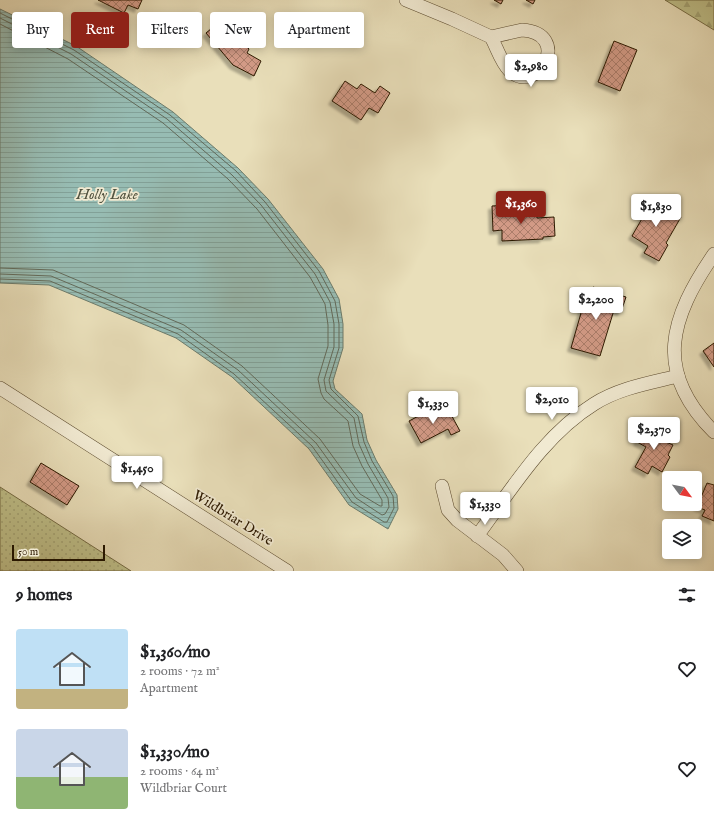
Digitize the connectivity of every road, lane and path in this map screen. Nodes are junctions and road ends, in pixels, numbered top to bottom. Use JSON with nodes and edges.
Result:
{"nodes":[{"id":1,"x":406,"y":0,"type":"edge"},
{"id":2,"x":491,"y":37,"type":"dead end"},
{"id":3,"x":714,"y":254,"type":"edge"},
{"id":4,"x":678,"y":376,"type":"junction"},
{"id":5,"x":0,"y":388,"type":"edge"},
{"id":6,"x":714,"y":432,"type":"edge"},
{"id":7,"x":442,"y":486,"type":"dead end"},
{"id":8,"x":477,"y":536,"type":"junction"},
{"id":9,"x":287,"y":571,"type":"edge"},
{"id":10,"x":517,"y":571,"type":"edge"}],
"edges":[{"from":1,"to":2,"type":"street"},
{"from":3,"to":4,"type":"street"},
{"from":4,"to":6,"type":"street"},
{"from":4,"to":8,"type":"street"},
{"from":5,"to":9,"type":"street","name":"Wildbriar Drive"},
{"from":7,"to":8,"type":"street"},
{"from":8,"to":10,"type":"street"}]}
